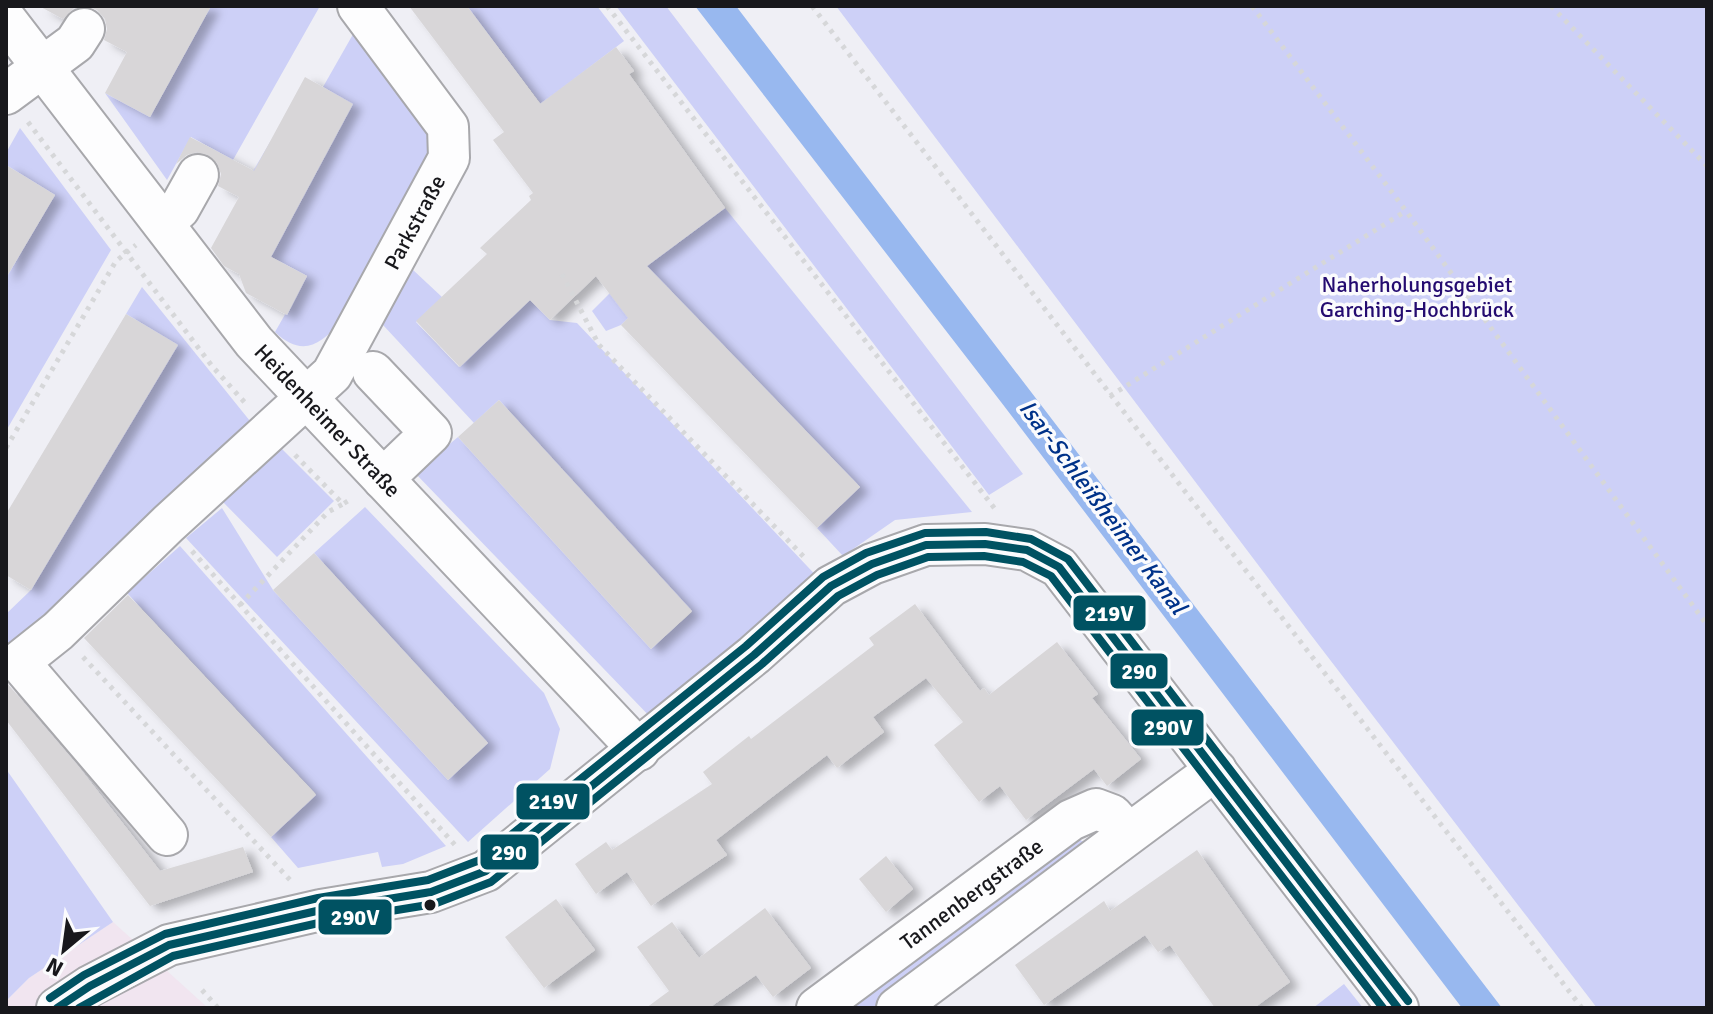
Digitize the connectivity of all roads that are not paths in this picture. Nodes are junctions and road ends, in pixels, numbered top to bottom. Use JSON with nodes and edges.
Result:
{"nodes":[{"id":1,"x":358,"y":6,"type":"edge"},
{"id":2,"x":6,"y":20,"type":"edge"},
{"id":3,"x":84,"y":29,"type":"dead end"},
{"id":4,"x":43,"y":68,"type":"junction"},
{"id":5,"x":6,"y":94,"type":"edge"},
{"id":6,"x":198,"y":175,"type":"dead end"},
{"id":7,"x":163,"y":223,"type":"junction"},
{"id":8,"x":373,"y":372,"type":"dead end"},
{"id":9,"x":307,"y":396,"type":"junction"},
{"id":10,"x":383,"y":479,"type":"junction"},
{"id":11,"x":639,"y":750,"type":"junction"},
{"id":12,"x":1216,"y":770,"type":"junction"},
{"id":13,"x":1128,"y":833,"type":"junction"},
{"id":14,"x":167,"y":835,"type":"dead end"},
{"id":15,"x":57,"y":1008,"type":"edge"},
{"id":16,"x":817,"y":1008,"type":"edge"},
{"id":17,"x":897,"y":1008,"type":"edge"},
{"id":18,"x":1398,"y":1008,"type":"edge"}],
"edges":[{"from":1,"to":9,"type":"street","name":"Parkstraße"},
{"from":2,"to":4,"type":"street","name":"Heidenheimer Straße"},
{"from":3,"to":4,"type":"street"},
{"from":4,"to":5,"type":"street"},
{"from":4,"to":7,"type":"street","name":"Heidenheimer Straße"},
{"from":6,"to":7,"type":"street"},
{"from":7,"to":9,"type":"street","name":"Heidenheimer Straße"},
{"from":8,"to":10,"type":"street"},
{"from":9,"to":10,"type":"street","name":"Heidenheimer Straße"},
{"from":9,"to":14,"type":"street","name":"Parkstraße"},
{"from":10,"to":11,"type":"street","name":"Heidenheimer Straße"},
{"from":11,"to":12,"type":"street"},
{"from":11,"to":15,"type":"street"},
{"from":12,"to":13,"type":"street"},
{"from":12,"to":18,"type":"street"},
{"from":13,"to":16,"type":"street","name":"Tannenbergstraße"},
{"from":13,"to":17,"type":"street"}]}
